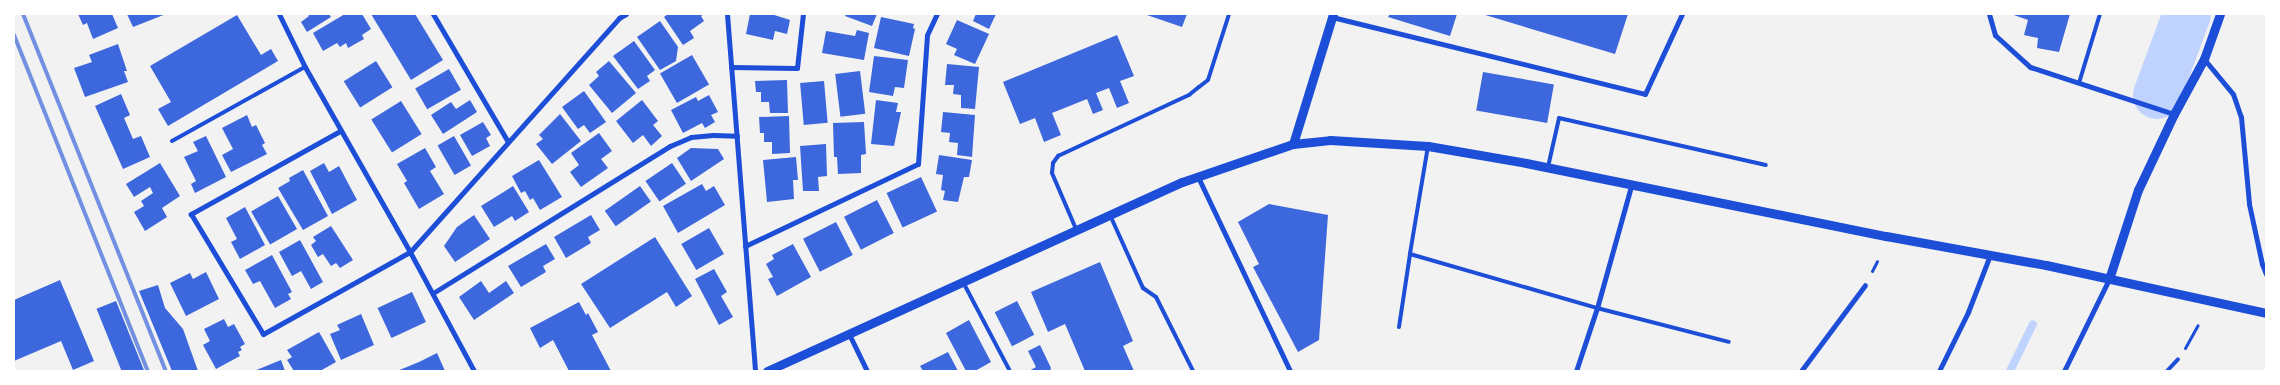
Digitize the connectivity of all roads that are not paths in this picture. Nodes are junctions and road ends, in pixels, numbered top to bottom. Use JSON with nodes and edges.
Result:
{"nodes":[{"id":1,"x":279,"y":14,"type":"edge"},
{"id":2,"x":433,"y":14,"type":"edge"},
{"id":3,"x":626,"y":14,"type":"edge"},
{"id":4,"x":727,"y":14,"type":"edge"},
{"id":5,"x":803,"y":14,"type":"edge"},
{"id":6,"x":938,"y":14,"type":"edge"},
{"id":7,"x":1229,"y":14,"type":"edge"},
{"id":8,"x":1682,"y":14,"type":"edge"},
{"id":9,"x":1989,"y":14,"type":"edge"},
{"id":10,"x":2100,"y":14,"type":"edge"},
{"id":11,"x":2220,"y":14,"type":"edge"},
{"id":12,"x":1333,"y":16,"type":"edge"},
{"id":13,"x":2204,"y":59,"type":"junction"},
{"id":14,"x":305,"y":67,"type":"junction"},
{"id":15,"x":731,"y":67,"type":"junction"},
{"id":16,"x":2079,"y":82,"type":"junction"},
{"id":17,"x":2174,"y":114,"type":"junction"},
{"id":18,"x":340,"y":131,"type":"junction"},
{"id":19,"x":736,"y":136,"type":"junction"},
{"id":20,"x":172,"y":141,"type":"dead end"},
{"id":21,"x":508,"y":142,"type":"junction"},
{"id":22,"x":1293,"y":144,"type":"junction"},
{"id":23,"x":1428,"y":146,"type":"junction"},
{"id":24,"x":1766,"y":165,"type":"dead end"},
{"id":25,"x":1548,"y":167,"type":"junction"},
{"id":26,"x":1198,"y":176,"type":"junction"},
{"id":27,"x":1632,"y":183,"type":"junction"},
{"id":28,"x":1110,"y":215,"type":"junction"},
{"id":29,"x":1077,"y":230,"type":"junction"},
{"id":30,"x":745,"y":246,"type":"junction"},
{"id":31,"x":410,"y":252,"type":"junction"},
{"id":32,"x":1410,"y":254,"type":"junction"},
{"id":33,"x":1990,"y":255,"type":"junction"},
{"id":34,"x":2266,"y":274,"type":"edge"},
{"id":35,"x":2109,"y":278,"type":"junction"},
{"id":36,"x":963,"y":282,"type":"junction"},
{"id":37,"x":1865,"y":285,"type":"dead end"},
{"id":38,"x":433,"y":293,"type":"junction"},
{"id":39,"x":1597,"y":308,"type":"junction"},
{"id":40,"x":2266,"y":313,"type":"edge"},
{"id":41,"x":1399,"y":327,"type":"dead end"},
{"id":42,"x":849,"y":334,"type":"junction"},
{"id":43,"x":1729,"y":342,"type":"dead end"},
{"id":44,"x":2178,"y":359,"type":"road end"},
{"id":45,"x":474,"y":371,"type":"edge"},
{"id":46,"x":755,"y":371,"type":"edge"},
{"id":47,"x":767,"y":371,"type":"edge"},
{"id":48,"x":867,"y":371,"type":"edge"},
{"id":49,"x":1010,"y":371,"type":"edge"},
{"id":50,"x":1193,"y":371,"type":"edge"},
{"id":51,"x":1290,"y":371,"type":"edge"},
{"id":52,"x":1576,"y":371,"type":"edge"},
{"id":53,"x":1801,"y":371,"type":"edge"},
{"id":54,"x":1939,"y":371,"type":"edge"},
{"id":55,"x":2064,"y":371,"type":"edge"},
{"id":56,"x":2167,"y":371,"type":"edge"}],
"edges":[{"from":1,"to":14,"type":"street"},
{"from":2,"to":21,"type":"street"},
{"from":3,"to":21,"type":"street"},
{"from":4,"to":15,"type":"street"},
{"from":5,"to":15,"type":"street"},
{"from":6,"to":30,"type":"street"},
{"from":7,"to":29,"type":"lane"},
{"from":8,"to":12,"type":"street"},
{"from":9,"to":16,"type":"street"},
{"from":10,"to":16,"type":"lane"},
{"from":11,"to":13,"type":"street"},
{"from":12,"to":22,"type":"street"},
{"from":13,"to":17,"type":"street"},
{"from":13,"to":34,"type":"street"},
{"from":14,"to":18,"type":"street"},
{"from":14,"to":20,"type":"lane"},
{"from":15,"to":19,"type":"street"},
{"from":16,"to":17,"type":"street"},
{"from":17,"to":35,"type":"street"},
{"from":18,"to":31,"type":"street"},
{"from":18,"to":31,"type":"street"},
{"from":19,"to":30,"type":"street"},
{"from":19,"to":38,"type":"street"},
{"from":21,"to":31,"type":"street"},
{"from":22,"to":23,"type":"street"},
{"from":22,"to":26,"type":"street"},
{"from":23,"to":25,"type":"street"},
{"from":23,"to":32,"type":"lane"},
{"from":24,"to":25,"type":"lane"},
{"from":25,"to":27,"type":"street"},
{"from":26,"to":28,"type":"street"},
{"from":26,"to":51,"type":"street"},
{"from":27,"to":33,"type":"street"},
{"from":27,"to":39,"type":"street"},
{"from":28,"to":29,"type":"street"},
{"from":28,"to":50,"type":"lane"},
{"from":29,"to":36,"type":"street"},
{"from":30,"to":46,"type":"street"},
{"from":31,"to":38,"type":"street"},
{"from":32,"to":39,"type":"lane"},
{"from":32,"to":41,"type":"lane"},
{"from":33,"to":35,"type":"street"},
{"from":33,"to":54,"type":"street"},
{"from":35,"to":40,"type":"street"},
{"from":35,"to":55,"type":"street"},
{"from":36,"to":42,"type":"street"},
{"from":36,"to":49,"type":"lane"},
{"from":37,"to":53,"type":"street"},
{"from":38,"to":45,"type":"street"},
{"from":39,"to":43,"type":"lane"},
{"from":39,"to":52,"type":"street"},
{"from":42,"to":47,"type":"street"},
{"from":42,"to":48,"type":"street"},
{"from":44,"to":56,"type":"lane"}]}
